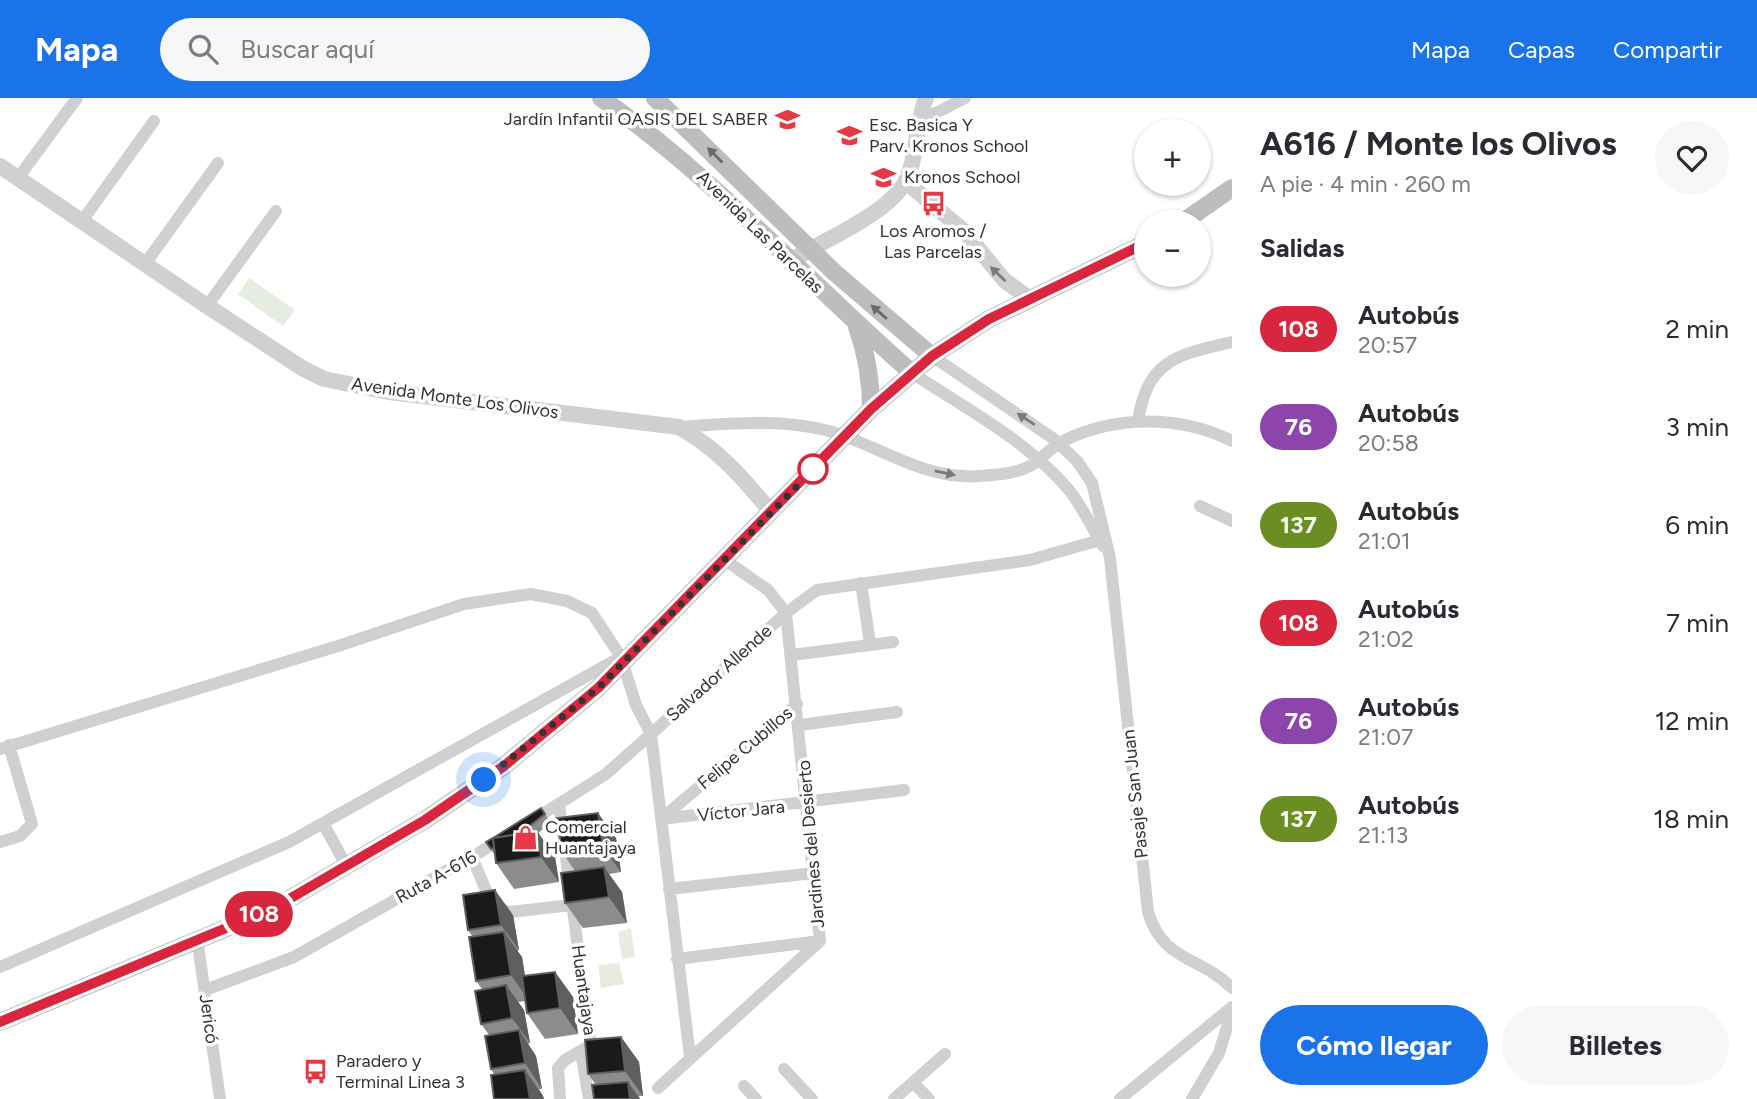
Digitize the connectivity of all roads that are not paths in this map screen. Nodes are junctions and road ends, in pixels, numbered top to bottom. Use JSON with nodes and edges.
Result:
{"nodes":[{"id":1,"x":76,"y":98,"type":"edge"},
{"id":2,"x":601,"y":98,"type":"edge"},
{"id":3,"x":654,"y":98,"type":"edge"},
{"id":4,"x":926,"y":98,"type":"edge"},
{"id":5,"x":964,"y":98,"type":"edge"},
{"id":6,"x":918,"y":118,"type":"junction"},
{"id":7,"x":154,"y":121,"type":"dead end"},
{"id":8,"x":218,"y":163,"type":"dead end"},
{"id":9,"x":0,"y":166,"type":"edge"},
{"id":10,"x":18,"y":178,"type":"junction"},
{"id":11,"x":906,"y":182,"type":"junction"},
{"id":12,"x":1232,"y":188,"type":"edge"},
{"id":13,"x":1200,"y":210,"type":"edge"},
{"id":14,"x":276,"y":211,"type":"dead end"},
{"id":15,"x":82,"y":221,"type":"junction"},
{"id":16,"x":810,"y":248,"type":"junction"},
{"id":17,"x":1134,"y":249,"type":"edge"},
{"id":18,"x":789,"y":262,"type":"junction"},
{"id":19,"x":145,"y":264,"type":"junction"},
{"id":20,"x":1030,"y":299,"type":"junction"},
{"id":21,"x":207,"y":306,"type":"junction"},
{"id":22,"x":857,"y":327,"type":"junction"},
{"id":23,"x":1232,"y":342,"type":"edge"},
{"id":24,"x":932,"y":356,"type":"junction"},
{"id":25,"x":912,"y":373,"type":"junction"},
{"id":26,"x":871,"y":409,"type":"junction"},
{"id":27,"x":1138,"y":421,"type":"junction"},
{"id":28,"x":679,"y":427,"type":"junction"},
{"id":29,"x":847,"y":437,"type":"junction"},
{"id":30,"x":1232,"y":441,"type":"edge"},
{"id":31,"x":1059,"y":443,"type":"junction"},
{"id":32,"x":1038,"y":460,"type":"junction"},
{"id":33,"x":1200,"y":506,"type":"dead end"},
{"id":34,"x":771,"y":512,"type":"junction"},
{"id":35,"x":1232,"y":521,"type":"edge"},
{"id":36,"x":1100,"y":540,"type":"junction"},
{"id":37,"x":1111,"y":558,"type":"junction"},
{"id":38,"x":725,"y":560,"type":"junction"},
{"id":39,"x":861,"y":583,"type":"junction"},
{"id":40,"x":786,"y":613,"type":"junction"},
{"id":41,"x":893,"y":642,"type":"dead end"},
{"id":42,"x":870,"y":643,"type":"junction"},
{"id":43,"x":792,"y":655,"type":"junction"},
{"id":44,"x":623,"y":660,"type":"junction"},
{"id":45,"x":797,"y":704,"type":"junction"},
{"id":46,"x":897,"y":712,"type":"dead end"},
{"id":47,"x":800,"y":725,"type":"junction"},
{"id":48,"x":651,"y":734,"type":"junction"},
{"id":49,"x":5,"y":747,"type":"edge"},
{"id":50,"x":904,"y":790,"type":"dead end"},
{"id":51,"x":808,"y":803,"type":"junction"},
{"id":52,"x":559,"y":805,"type":"junction"},
{"id":53,"x":661,"y":819,"type":"junction"},
{"id":54,"x":324,"y":825,"type":"junction"},
{"id":55,"x":0,"y":842,"type":"edge"},
{"id":56,"x":472,"y":857,"type":"junction"},
{"id":57,"x":347,"y":867,"type":"junction"},
{"id":58,"x":814,"y":873,"type":"junction"},
{"id":59,"x":669,"y":889,"type":"junction"},
{"id":60,"x":572,"y":905,"type":"junction"},
{"id":61,"x":197,"y":939,"type":"junction"},
{"id":62,"x":820,"y":941,"type":"junction"},
{"id":63,"x":677,"y":959,"type":"junction"},
{"id":64,"x":0,"y":967,"type":"edge"},
{"id":65,"x":1232,"y":988,"type":"edge"},
{"id":66,"x":205,"y":990,"type":"junction"},
{"id":67,"x":1232,"y":1009,"type":"edge"},
{"id":68,"x":0,"y":1022,"type":"edge"},
{"id":69,"x":581,"y":1052,"type":"junction"},
{"id":70,"x":945,"y":1054,"type":"dead end"},
{"id":71,"x":690,"y":1057,"type":"junction"},
{"id":72,"x":784,"y":1069,"type":"dead end"},
{"id":73,"x":913,"y":1082,"type":"junction"},
{"id":74,"x":744,"y":1086,"type":"dead end"},
{"id":75,"x":658,"y":1088,"type":"dead end"},
{"id":76,"x":220,"y":1099,"type":"edge"},
{"id":77,"x":560,"y":1099,"type":"edge"},
{"id":78,"x":589,"y":1099,"type":"edge"},
{"id":79,"x":756,"y":1099,"type":"edge"},
{"id":80,"x":812,"y":1099,"type":"edge"},
{"id":81,"x":894,"y":1099,"type":"edge"},
{"id":82,"x":929,"y":1099,"type":"edge"},
{"id":83,"x":1120,"y":1099,"type":"edge"},
{"id":84,"x":1192,"y":1099,"type":"edge"}],
"edges":[{"from":1,"to":10,"type":"street"},
{"from":2,"to":18,"type":"main road","name":"Avenida Las Parcelas"},
{"from":16,"to":3,"type":"main road","name":"Avenida Las Parcelas","one_way":true},
{"from":4,"to":6,"type":"street"},
{"from":5,"to":6,"type":"street"},
{"from":6,"to":11,"type":"street"},
{"from":7,"to":15,"type":"street"},
{"from":8,"to":19,"type":"street"},
{"from":9,"to":10,"type":"street","name":"Avenida Monte Los Olivos"},
{"from":10,"to":15,"type":"street","name":"Avenida Monte Los Olivos"},
{"from":11,"to":16,"type":"street"},
{"from":20,"to":11,"type":"street","one_way":true},
{"from":12,"to":13,"type":"main road"},
{"from":14,"to":21,"type":"street"},
{"from":15,"to":19,"type":"street","name":"Avenida Monte Los Olivos"},
{"from":16,"to":18,"type":"street"},
{"from":24,"to":16,"type":"main road","name":"Avenida Las Parcelas","one_way":true},
{"from":17,"to":20,"type":"main road"},
{"from":18,"to":22,"type":"main road","name":"Avenida Las Parcelas"},
{"from":19,"to":21,"type":"street","name":"Avenida Monte Los Olivos"},
{"from":20,"to":24,"type":"main road"},
{"from":21,"to":28,"type":"street","name":"Avenida Monte Los Olivos"},
{"from":22,"to":25,"type":"main road","name":"Avenida Las Parcelas"},
{"from":22,"to":26,"type":"main road"},
{"from":23,"to":27,"type":"street"},
{"from":24,"to":25,"type":"main road"},
{"from":31,"to":24,"type":"street","one_way":true},
{"from":25,"to":26,"type":"main road"},
{"from":25,"to":32,"type":"street","name":"Pasaje San Juan"},
{"from":26,"to":29,"type":"main road"},
{"from":27,"to":30,"type":"street"},
{"from":27,"to":31,"type":"street"},
{"from":28,"to":29,"type":"street"},
{"from":28,"to":34,"type":"street","name":"Avenida Monte Los Olivos"},
{"from":29,"to":32,"type":"street","one_way":true},
{"from":29,"to":34,"type":"main road"},
{"from":31,"to":32,"type":"street"},
{"from":31,"to":37,"type":"street","name":"Pasaje San Juan"},
{"from":32,"to":36,"type":"street","name":"Pasaje San Juan"},
{"from":33,"to":35,"type":"street"},
{"from":34,"to":38,"type":"main road"},
{"from":36,"to":37,"type":"street","name":"Pasaje San Juan"},
{"from":36,"to":39,"type":"street","name":"Salvador Allende"},
{"from":37,"to":65,"type":"street","name":"Pasaje San Juan"},
{"from":38,"to":40,"type":"street"},
{"from":38,"to":44,"type":"main road"},
{"from":39,"to":40,"type":"street","name":"Salvador Allende"},
{"from":39,"to":42,"type":"street"},
{"from":40,"to":43,"type":"street","name":"Jardines del Desierto"},
{"from":40,"to":48,"type":"street","name":"Salvador Allende"},
{"from":41,"to":42,"type":"street"},
{"from":42,"to":43,"type":"street"},
{"from":43,"to":45,"type":"street","name":"Jardines del Desierto"},
{"from":44,"to":48,"type":"street"},
{"from":44,"to":49,"type":"street"},
{"from":44,"to":54,"type":"street"},
{"from":44,"to":57,"type":"main road"},
{"from":45,"to":47,"type":"street","name":"Jardines del Desierto"},
{"from":45,"to":53,"type":"street","name":"Felipe Cubillos"},
{"from":46,"to":47,"type":"street"},
{"from":47,"to":51,"type":"street","name":"Jardines del Desierto"},
{"from":48,"to":52,"type":"street","name":"Ruta A-616"},
{"from":48,"to":53,"type":"street","name":"Salvador Allende"},
{"from":49,"to":55,"type":"street"},
{"from":50,"to":51,"type":"street","name":"Víctor Jara"},
{"from":51,"to":53,"type":"street","name":"Víctor Jara"},
{"from":51,"to":58,"type":"street","name":"Jardines del Desierto"},
{"from":52,"to":56,"type":"street","name":"Ruta A-616"},
{"from":52,"to":60,"type":"street","name":"Huantajaya"},
{"from":53,"to":59,"type":"street","name":"Salvador Allende"},
{"from":54,"to":57,"type":"street"},
{"from":54,"to":64,"type":"street"},
{"from":56,"to":60,"type":"street"},
{"from":56,"to":66,"type":"street","name":"Ruta A-616"},
{"from":57,"to":61,"type":"main road"},
{"from":58,"to":59,"type":"street"},
{"from":58,"to":62,"type":"street","name":"Jardines del Desierto"},
{"from":59,"to":63,"type":"street","name":"Salvador Allende"},
{"from":60,"to":69,"type":"street","name":"Huantajaya"},
{"from":61,"to":66,"type":"street","name":"Jericó"},
{"from":61,"to":68,"type":"main road"},
{"from":62,"to":63,"type":"street"},
{"from":62,"to":71,"type":"street","name":"Jardines del Desierto"},
{"from":63,"to":71,"type":"street","name":"Salvador Allende"},
{"from":66,"to":76,"type":"street","name":"Jericó"},
{"from":67,"to":83,"type":"street"},
{"from":67,"to":84,"type":"street"},
{"from":69,"to":77,"type":"street","name":"Huantajaya"},
{"from":69,"to":78,"type":"street"},
{"from":70,"to":73,"type":"street"},
{"from":71,"to":75,"type":"street","name":"Jardines del Desierto"},
{"from":72,"to":80,"type":"street"},
{"from":73,"to":81,"type":"street"},
{"from":73,"to":82,"type":"street"},
{"from":74,"to":79,"type":"street"}]}
